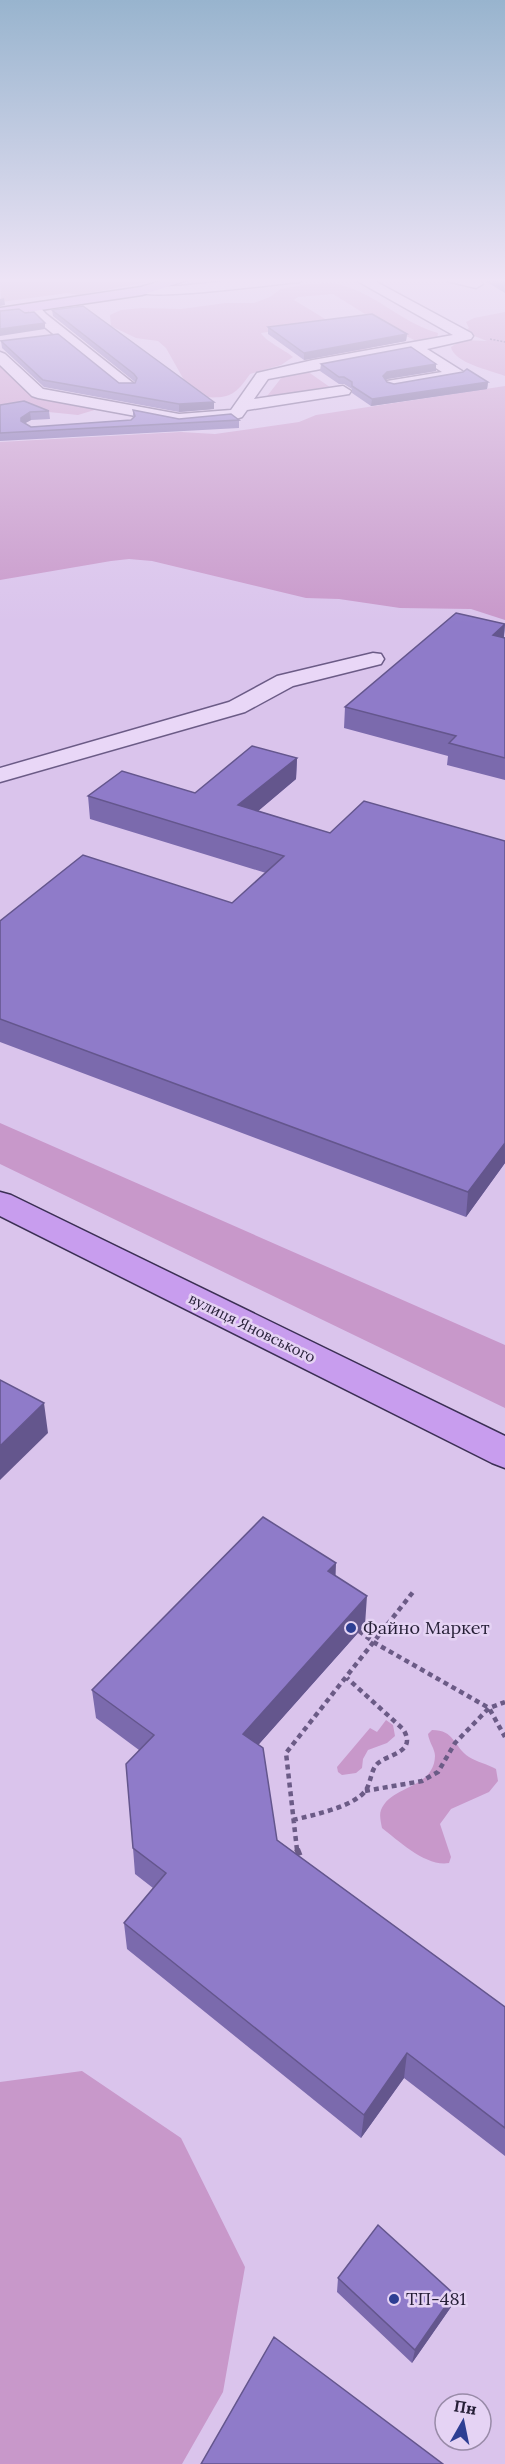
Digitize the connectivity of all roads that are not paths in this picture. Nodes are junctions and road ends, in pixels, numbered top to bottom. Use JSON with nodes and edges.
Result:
{"nodes":[{"id":1,"x":38,"y":393,"type":"edge"},
{"id":2,"x":250,"y":393,"type":"edge"},
{"id":3,"x":329,"y":393,"type":"edge"},
{"id":4,"x":27,"y":401,"type":"edge"},
{"id":5,"x":241,"y":406,"type":"junction"},
{"id":6,"x":48,"y":410,"type":"edge"},
{"id":7,"x":179,"y":419,"type":"junction"},
{"id":8,"x":113,"y":422,"type":"edge"},
{"id":9,"x":372,"y":659,"type":"dead end"},
{"id":10,"x":0,"y":775,"type":"edge"},
{"id":11,"x":0,"y":1203,"type":"edge"},
{"id":12,"x":505,"y":1453,"type":"edge"}],
"edges":[{"from":1,"to":7,"type":"street"},
{"from":2,"to":5,"type":"street"},
{"from":3,"to":5,"type":"street"},
{"from":4,"to":6,"type":"street"},
{"from":5,"to":7,"type":"street"},
{"from":7,"to":8,"type":"street"},
{"from":9,"to":10,"type":"street"},
{"from":11,"to":12,"type":"main road","name":"вулиця Яновського"}]}
